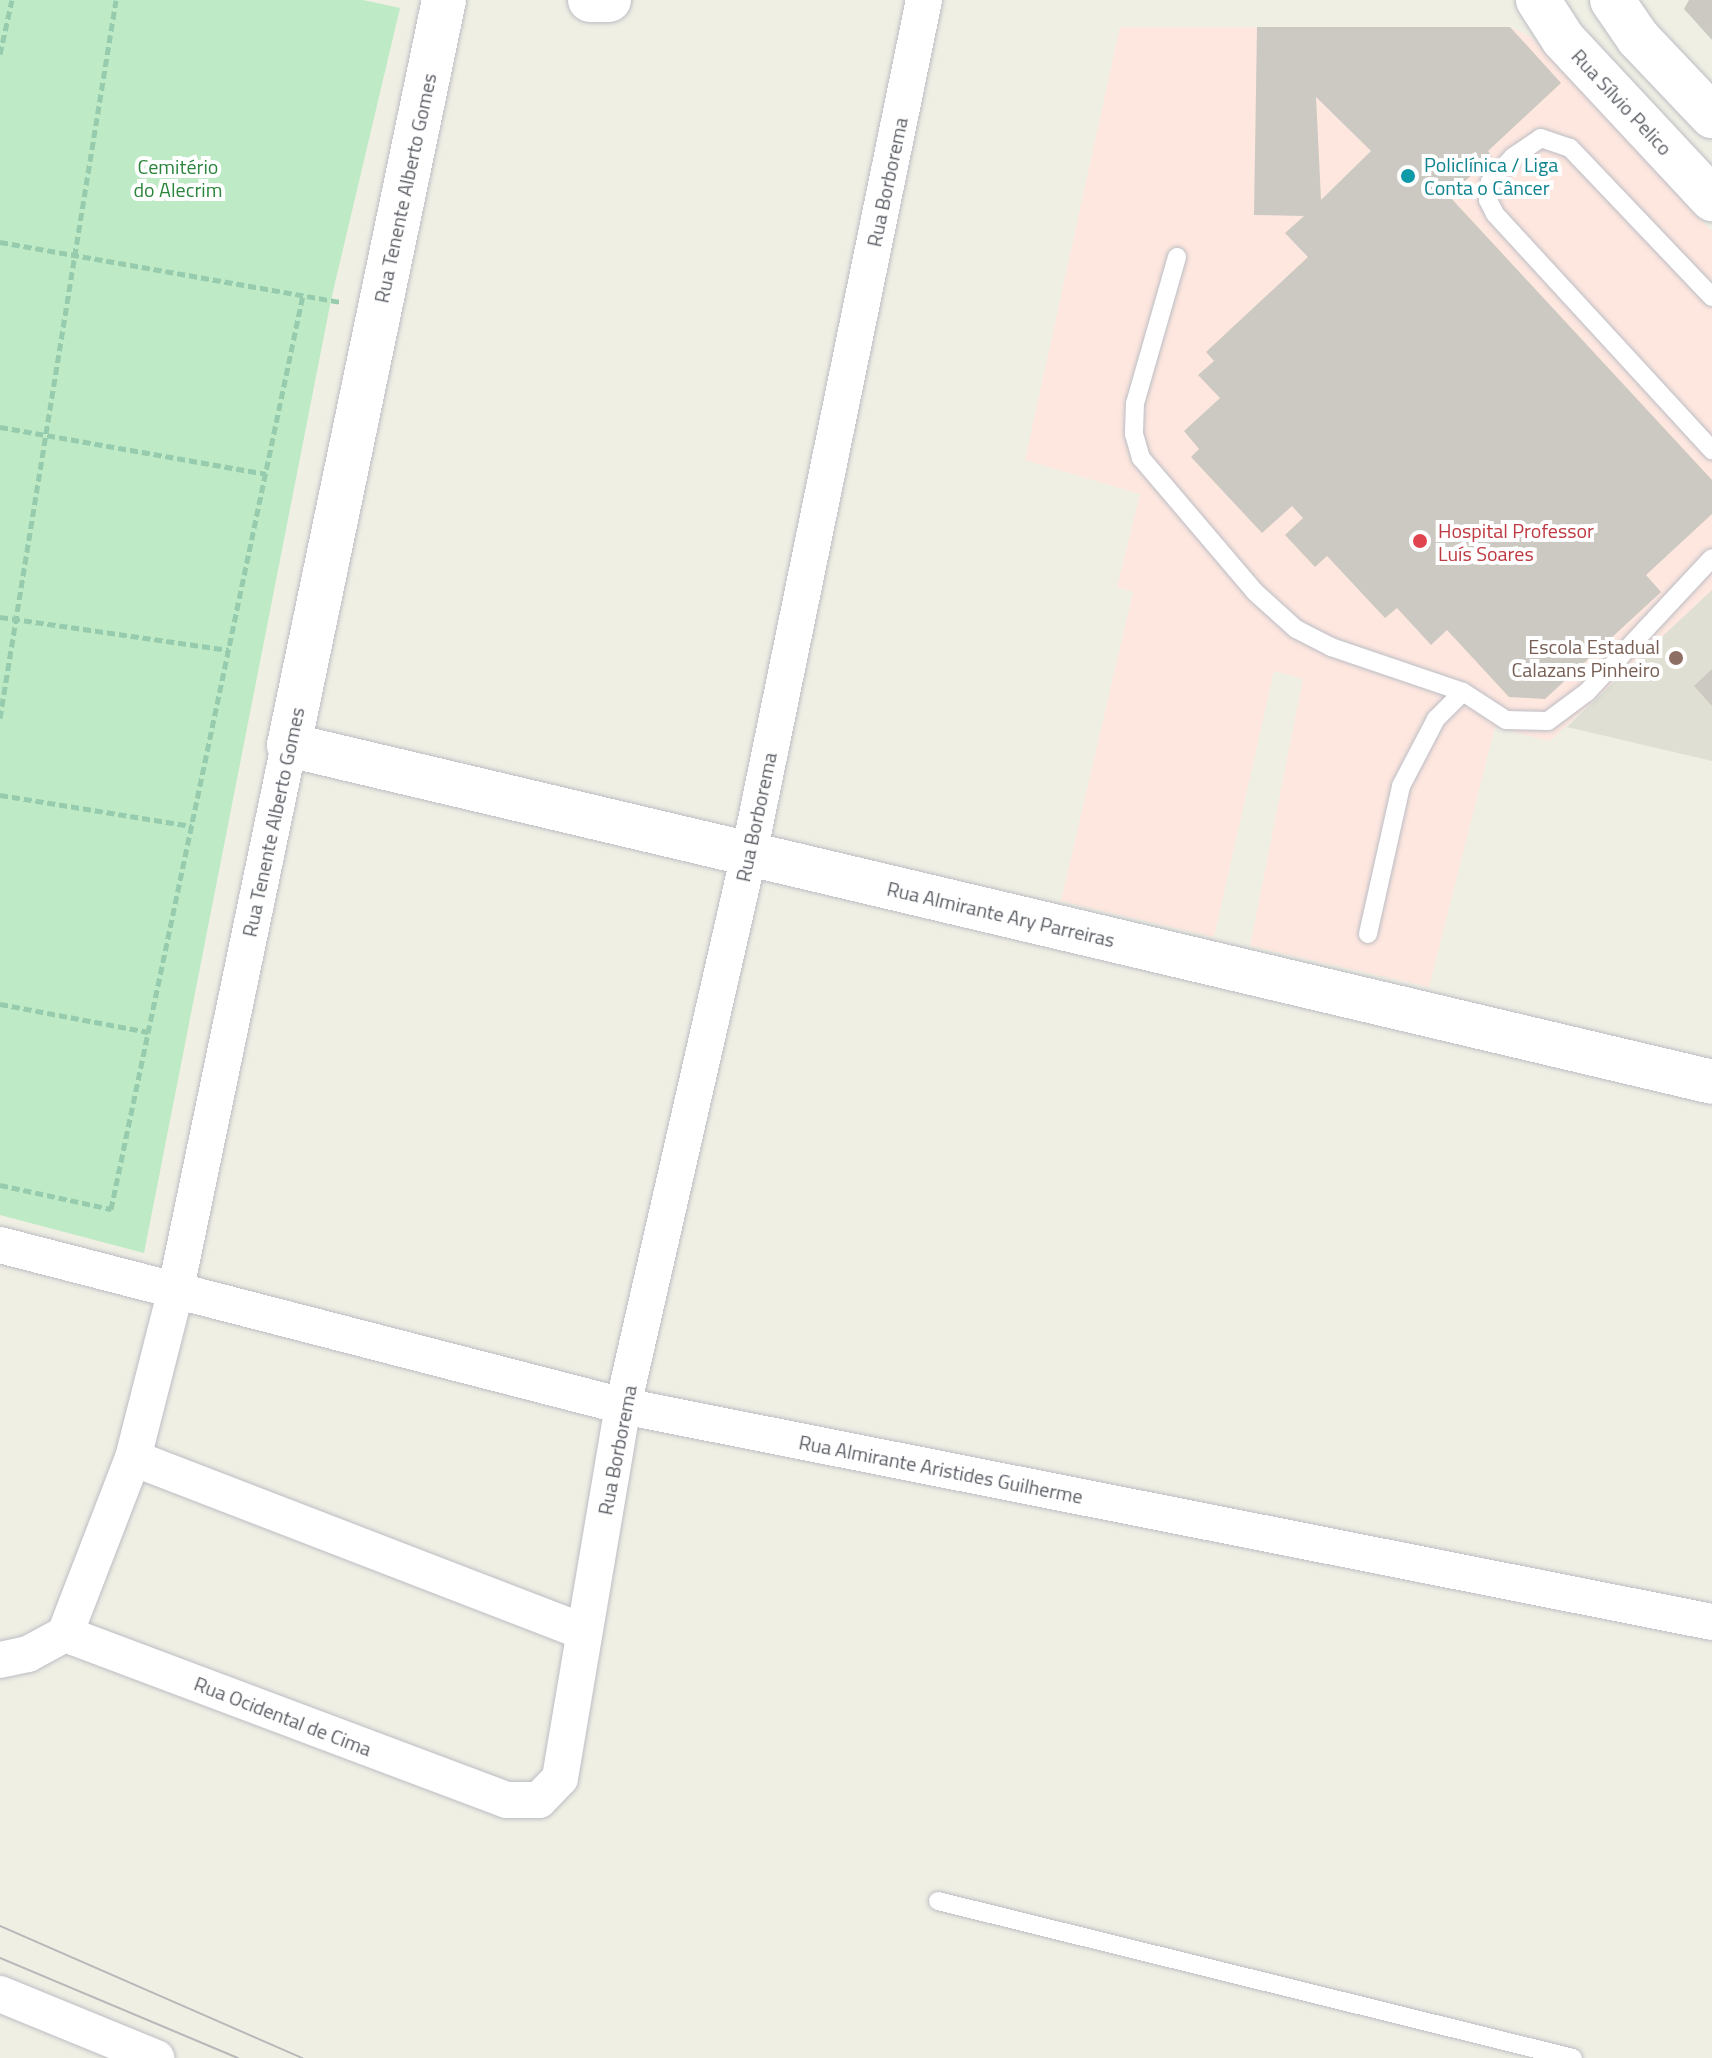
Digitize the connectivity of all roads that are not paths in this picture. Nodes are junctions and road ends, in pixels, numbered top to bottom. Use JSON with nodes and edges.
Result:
{"nodes":[{"id":1,"x":444,"y":0,"type":"edge"},
{"id":2,"x":590,"y":0,"type":"edge"},
{"id":3,"x":609,"y":0,"type":"edge"},
{"id":4,"x":924,"y":0,"type":"edge"},
{"id":5,"x":1538,"y":0,"type":"edge"},
{"id":6,"x":1612,"y":0,"type":"edge"},
{"id":7,"x":1712,"y":116,"type":"edge"},
{"id":8,"x":1712,"y":199,"type":"edge"},
{"id":9,"x":1177,"y":257,"type":"dead end"},
{"id":10,"x":1712,"y":297,"type":"edge"},
{"id":11,"x":1712,"y":450,"type":"edge"},
{"id":12,"x":1712,"y":558,"type":"edge"},
{"id":13,"x":1463,"y":692,"type":"junction"},
{"id":14,"x":289,"y":745,"type":"junction"},
{"id":15,"x":749,"y":854,"type":"junction"},
{"id":16,"x":1368,"y":934,"type":"dead end"},
{"id":17,"x":1712,"y":1082,"type":"edge"},
{"id":18,"x":0,"y":1245,"type":"edge"},
{"id":19,"x":175,"y":1293,"type":"junction"},
{"id":20,"x":623,"y":1406,"type":"junction"},
{"id":21,"x":133,"y":1458,"type":"junction"},
{"id":22,"x":1712,"y":1622,"type":"edge"},
{"id":23,"x":584,"y":1632,"type":"junction"},
{"id":24,"x":65,"y":1634,"type":"junction"},
{"id":25,"x":0,"y":1660,"type":"edge"},
{"id":26,"x":560,"y":1778,"type":"joint"},
{"id":27,"x":938,"y":1901,"type":"dead end"},
{"id":28,"x":0,"y":1994,"type":"edge"},
{"id":29,"x":156,"y":2058,"type":"edge"},
{"id":30,"x":1573,"y":2058,"type":"edge"}],
"edges":[{"from":1,"to":14,"type":"main road","name":"Rua Tenente Alberto Gomes"},
{"from":2,"to":3,"type":"main road"},
{"from":4,"to":15,"type":"street","name":"Rua Borborema"},
{"from":5,"to":8,"type":"main road","name":"Rua Sílvio Pelico"},
{"from":6,"to":7,"type":"main road"},
{"from":9,"to":13,"type":"lane"},
{"from":10,"to":11,"type":"lane"},
{"from":12,"to":13,"type":"lane"},
{"from":13,"to":16,"type":"lane"},
{"from":14,"to":15,"type":"main road","name":"Rua Almirante Ary Parreiras"},
{"from":14,"to":19,"type":"street","name":"Rua Tenente Alberto Gomes"},
{"from":15,"to":17,"type":"main road","name":"Rua Almirante Ary Parreiras"},
{"from":15,"to":20,"type":"street","name":"Rua Borborema"},
{"from":18,"to":19,"type":"street","name":"Rua Almirante Aristides Guilherme"},
{"from":19,"to":20,"type":"street","name":"Rua Almirante Aristides Guilherme"},
{"from":19,"to":21,"type":"street","name":"Rua Tenente Alberto Gomes"},
{"from":20,"to":22,"type":"street","name":"Rua Almirante Aristides Guilherme"},
{"from":20,"to":23,"type":"street","name":"Rua Borborema"},
{"from":21,"to":23,"type":"street"},
{"from":21,"to":24,"type":"street","name":"Rua Tenente Alberto Gomes"},
{"from":23,"to":26,"type":"street","name":"Rua Borborema"},
{"from":24,"to":25,"type":"street"},
{"from":24,"to":26,"type":"street","name":"Rua Ocidental de Cima"},
{"from":27,"to":30,"type":"lane"},
{"from":28,"to":29,"type":"street"}]}
